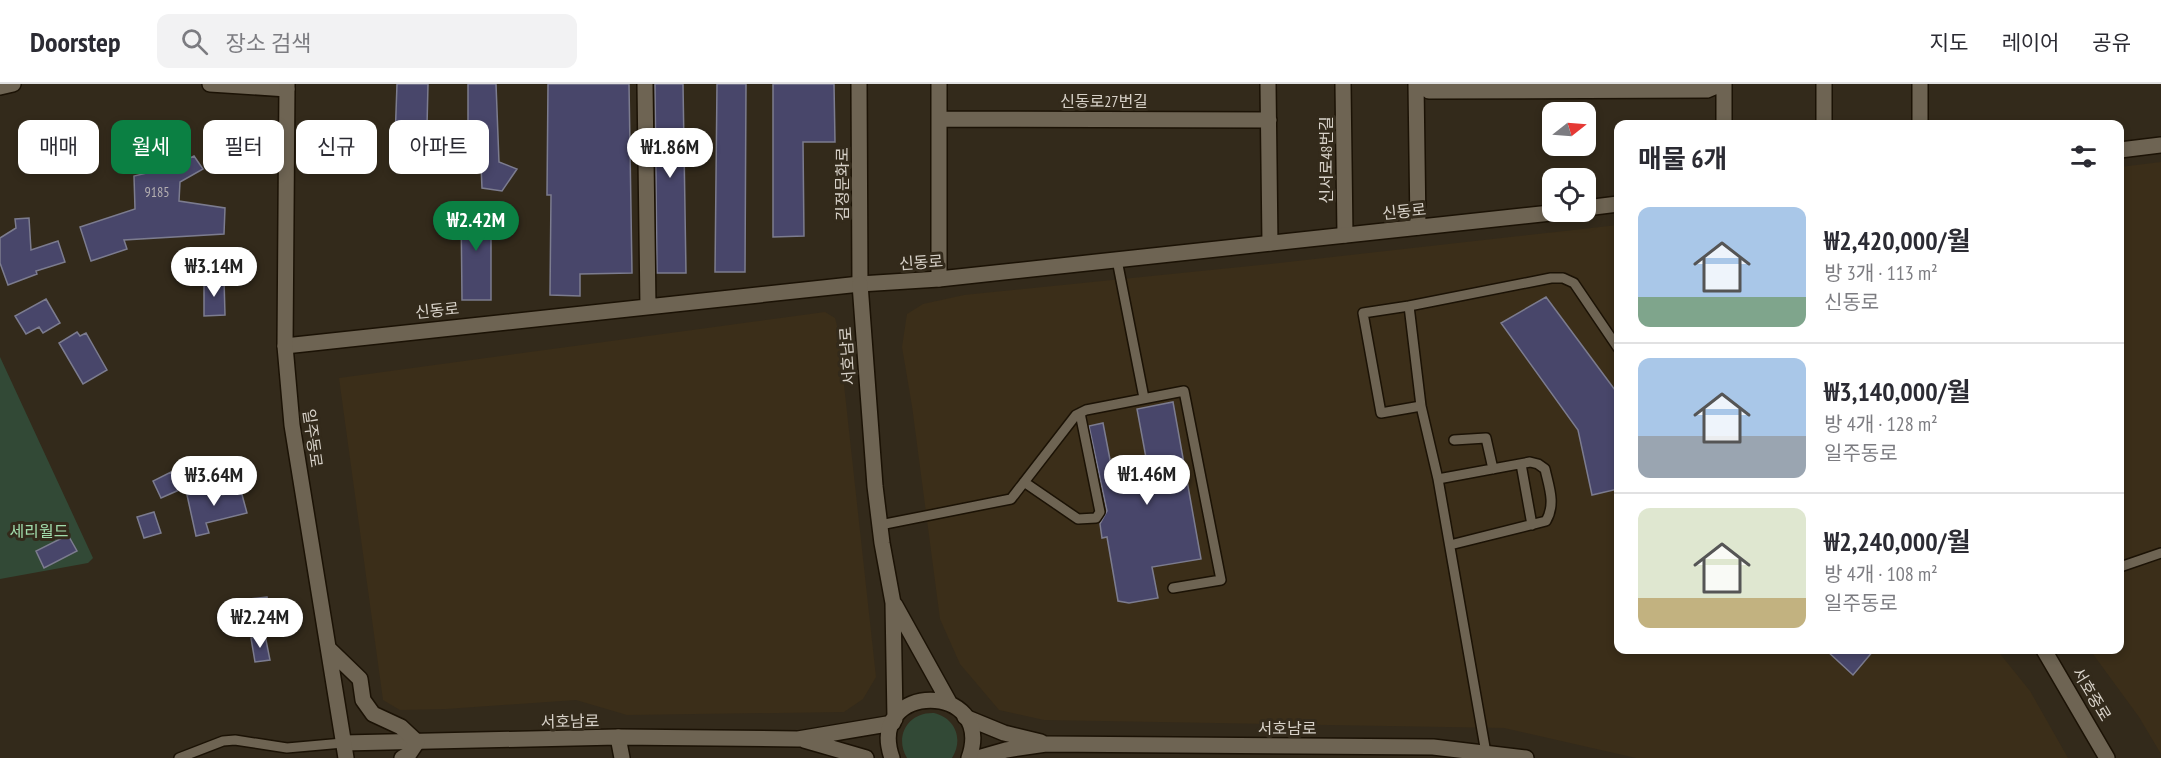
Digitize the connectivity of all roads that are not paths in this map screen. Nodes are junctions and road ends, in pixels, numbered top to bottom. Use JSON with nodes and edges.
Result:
{"nodes":[{"id":1,"x":13,"y":84,"type":"edge"},
{"id":2,"x":210,"y":84,"type":"edge"},
{"id":3,"x":645,"y":84,"type":"edge"},
{"id":4,"x":860,"y":84,"type":"edge"},
{"id":5,"x":939,"y":84,"type":"edge"},
{"id":6,"x":1269,"y":84,"type":"edge"},
{"id":7,"x":1343,"y":84,"type":"edge"},
{"id":8,"x":1416,"y":84,"type":"edge"},
{"id":9,"x":1423,"y":84,"type":"edge"},
{"id":10,"x":1723,"y":84,"type":"edge"},
{"id":11,"x":1824,"y":84,"type":"edge"},
{"id":12,"x":1920,"y":84,"type":"edge"},
{"id":13,"x":0,"y":87,"type":"edge"},
{"id":14,"x":287,"y":87,"type":"edge"},
{"id":15,"x":939,"y":119,"type":"junction"},
{"id":16,"x":1269,"y":120,"type":"junction"},
{"id":17,"x":1725,"y":120,"type":"edge"},
{"id":18,"x":1824,"y":120,"type":"edge"},
{"id":19,"x":1920,"y":120,"type":"edge"},
{"id":20,"x":2161,"y":145,"type":"edge"},
{"id":21,"x":2124,"y":150,"type":"edge"},
{"id":22,"x":1614,"y":204,"type":"edge"},
{"id":23,"x":1596,"y":207,"type":"edge"},
{"id":24,"x":1542,"y":214,"type":"edge"},
{"id":25,"x":1418,"y":227,"type":"junction"},
{"id":26,"x":1345,"y":235,"type":"junction"},
{"id":27,"x":1270,"y":243,"type":"junction"},
{"id":28,"x":1117,"y":260,"type":"junction"},
{"id":29,"x":939,"y":279,"type":"junction"},
{"id":30,"x":860,"y":284,"type":"junction"},
{"id":31,"x":1408,"y":306,"type":"junction"},
{"id":32,"x":648,"y":307,"type":"junction"},
{"id":33,"x":1614,"y":342,"type":"edge"},
{"id":34,"x":285,"y":346,"type":"junction"},
{"id":35,"x":1144,"y":398,"type":"junction"},
{"id":36,"x":1421,"y":406,"type":"junction"},
{"id":37,"x":1080,"y":413,"type":"junction"},
{"id":38,"x":1454,"y":440,"type":"dead end"},
{"id":39,"x":1521,"y":464,"type":"junction"},
{"id":40,"x":1493,"y":469,"type":"junction"},
{"id":41,"x":1438,"y":479,"type":"junction"},
{"id":42,"x":1024,"y":482,"type":"junction"},
{"id":43,"x":880,"y":525,"type":"junction"},
{"id":44,"x":1532,"y":525,"type":"junction"},
{"id":45,"x":1450,"y":545,"type":"junction"},
{"id":46,"x":2161,"y":553,"type":"edge"},
{"id":47,"x":2124,"y":566,"type":"edge"},
{"id":48,"x":1173,"y":588,"type":"dead end"},
{"id":49,"x":893,"y":603,"type":"junction"},
{"id":50,"x":329,"y":649,"type":"junction"},
{"id":51,"x":2046,"y":654,"type":"edge"},
{"id":52,"x":950,"y":704,"type":"junction"},
{"id":53,"x":965,"y":717,"type":"junction"},
{"id":54,"x":894,"y":721,"type":"junction"},
{"id":55,"x":618,"y":738,"type":"junction"},
{"id":56,"x":798,"y":739,"type":"junction"},
{"id":57,"x":417,"y":742,"type":"junction"},
{"id":58,"x":1046,"y":744,"type":"junction"},
{"id":59,"x":345,"y":750,"type":"edge"},
{"id":60,"x":1486,"y":753,"type":"junction"},
{"id":61,"x":179,"y":758,"type":"edge"},
{"id":62,"x":402,"y":758,"type":"edge"},
{"id":63,"x":622,"y":758,"type":"edge"},
{"id":64,"x":866,"y":758,"type":"edge"},
{"id":65,"x":892,"y":758,"type":"edge"},
{"id":66,"x":969,"y":758,"type":"edge"},
{"id":67,"x":978,"y":758,"type":"edge"},
{"id":68,"x":1526,"y":758,"type":"edge"},
{"id":69,"x":2108,"y":758,"type":"edge"}],
"edges":[{"from":1,"to":13,"type":"street"},
{"from":2,"to":14,"type":"street"},
{"from":3,"to":32,"type":"street"},
{"from":4,"to":30,"type":"street","name":"김정문화로"},
{"from":5,"to":15,"type":"street"},
{"from":6,"to":16,"type":"street"},
{"from":7,"to":26,"type":"street","name":"신서로48번길"},
{"from":8,"to":25,"type":"street"},
{"from":9,"to":10,"type":"street"},
{"from":10,"to":17,"type":"street"},
{"from":11,"to":18,"type":"street"},
{"from":12,"to":19,"type":"street"},
{"from":14,"to":34,"type":"street","name":"일주동로"},
{"from":15,"to":16,"type":"street","name":"신동로27번길"},
{"from":15,"to":29,"type":"street"},
{"from":16,"to":27,"type":"street"},
{"from":20,"to":21,"type":"street"},
{"from":22,"to":23,"type":"street"},
{"from":24,"to":25,"type":"street","name":"신동로"},
{"from":25,"to":26,"type":"street","name":"신동로"},
{"from":26,"to":27,"type":"street","name":"신동로"},
{"from":27,"to":28,"type":"street","name":"신동로"},
{"from":28,"to":29,"type":"street","name":"신동로"},
{"from":28,"to":35,"type":"lane"},
{"from":29,"to":30,"type":"street","name":"신동로"},
{"from":30,"to":32,"type":"street","name":"신동로"},
{"from":30,"to":43,"type":"street","name":"서호남로"},
{"from":31,"to":33,"type":"lane"},
{"from":31,"to":36,"type":"lane"},
{"from":31,"to":36,"type":"lane"},
{"from":32,"to":34,"type":"street","name":"신동로"},
{"from":34,"to":50,"type":"street","name":"일주동로"},
{"from":35,"to":37,"type":"lane"},
{"from":35,"to":48,"type":"lane"},
{"from":36,"to":41,"type":"lane"},
{"from":37,"to":42,"type":"lane"},
{"from":37,"to":42,"type":"lane"},
{"from":38,"to":40,"type":"lane"},
{"from":39,"to":40,"type":"lane"},
{"from":39,"to":44,"type":"lane"},
{"from":39,"to":44,"type":"lane"},
{"from":40,"to":41,"type":"lane"},
{"from":41,"to":45,"type":"lane"},
{"from":42,"to":43,"type":"lane"},
{"from":43,"to":49,"type":"street","name":"서호남로"},
{"from":44,"to":45,"type":"lane"},
{"from":45,"to":60,"type":"lane"},
{"from":46,"to":47,"type":"lane"},
{"from":49,"to":52,"type":"street"},
{"from":49,"to":54,"type":"street"},
{"from":50,"to":57,"type":"street"},
{"from":50,"to":59,"type":"street","name":"일주동로"},
{"from":51,"to":69,"type":"street","name":"서호중로"},
{"from":52,"to":53,"type":"street"},
{"from":52,"to":54,"type":"street"},
{"from":53,"to":58,"type":"street"},
{"from":53,"to":66,"type":"street"},
{"from":54,"to":56,"type":"street"},
{"from":54,"to":65,"type":"street"},
{"from":55,"to":56,"type":"street","name":"서호남로"},
{"from":55,"to":57,"type":"street","name":"서호남로"},
{"from":55,"to":63,"type":"street"},
{"from":56,"to":64,"type":"street"},
{"from":57,"to":59,"type":"street","name":"서호남로"},
{"from":57,"to":62,"type":"street"},
{"from":58,"to":60,"type":"street","name":"서호남로"},
{"from":58,"to":67,"type":"street"},
{"from":59,"to":61,"type":"lane"},
{"from":60,"to":68,"type":"street","name":"서호남로"}]}
